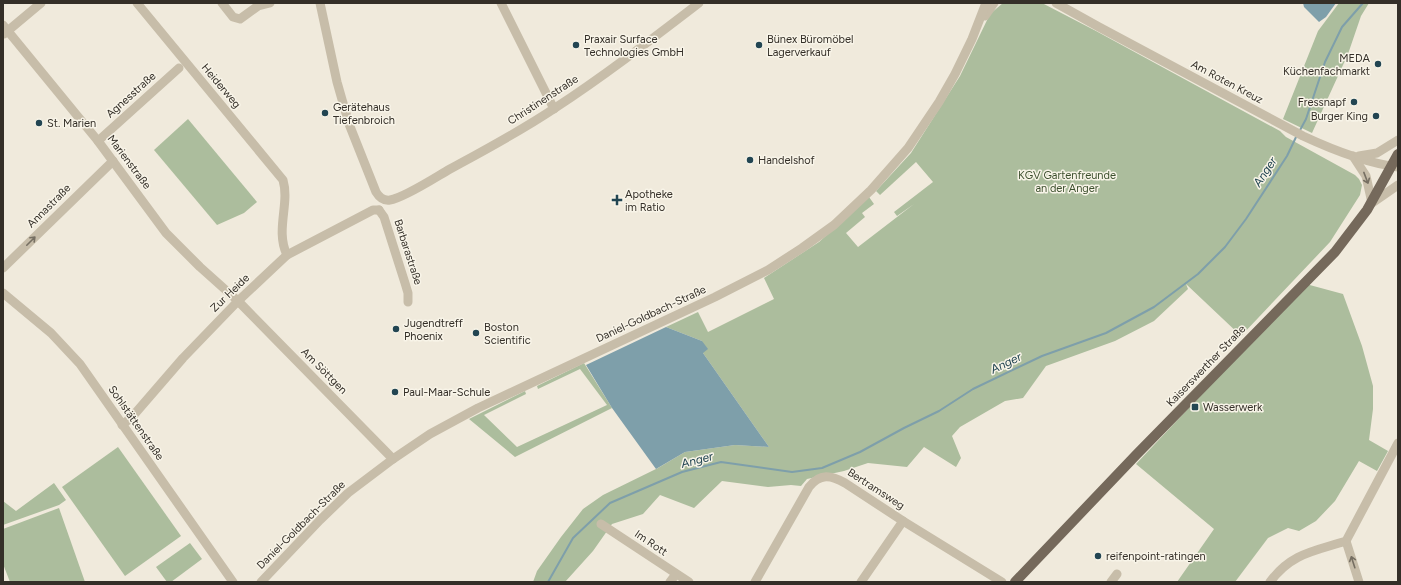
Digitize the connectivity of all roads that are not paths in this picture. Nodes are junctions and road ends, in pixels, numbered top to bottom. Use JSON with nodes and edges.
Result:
{"nodes":[{"id":1,"x":41,"y":3,"type":"edge"},
{"id":2,"x":137,"y":3,"type":"edge"},
{"id":3,"x":222,"y":3,"type":"edge"},
{"id":4,"x":270,"y":3,"type":"edge"},
{"id":5,"x":320,"y":3,"type":"edge"},
{"id":6,"x":501,"y":3,"type":"edge"},
{"id":7,"x":699,"y":3,"type":"edge"},
{"id":8,"x":986,"y":3,"type":"edge"},
{"id":9,"x":994,"y":3,"type":"edge"},
{"id":10,"x":1048,"y":3,"type":"edge"},
{"id":11,"x":1056,"y":3,"type":"edge"},
{"id":12,"x":1099,"y":27,"type":"junction"},
{"id":13,"x":5,"y":31,"type":"edge"},
{"id":14,"x":972,"y":39,"type":"junction"},
{"id":15,"x":180,"y":68,"type":"dead end"},
{"id":16,"x":554,"y":109,"type":"junction"},
{"id":17,"x":1398,"y":140,"type":"edge"},
{"id":18,"x":98,"y":141,"type":"junction"},
{"id":19,"x":1398,"y":154,"type":"edge"},
{"id":20,"x":1353,"y":156,"type":"junction"},
{"id":21,"x":112,"y":161,"type":"junction"},
{"id":22,"x":1396,"y":168,"type":"edge"},
{"id":23,"x":1398,"y":184,"type":"edge"},
{"id":24,"x":386,"y":200,"type":"junction"},
{"id":25,"x":1372,"y":203,"type":"junction"},
{"id":26,"x":379,"y":210,"type":"junction"},
{"id":27,"x":287,"y":255,"type":"junction"},
{"id":28,"x":3,"y":268,"type":"edge"},
{"id":29,"x":3,"y":293,"type":"edge"},
{"id":30,"x":238,"y":301,"type":"junction"},
{"id":31,"x":408,"y":302,"type":"dead end"},
{"id":32,"x":122,"y":424,"type":"junction"},
{"id":33,"x":1398,"y":443,"type":"edge"},
{"id":34,"x":393,"y":459,"type":"junction"},
{"id":35,"x":903,"y":521,"type":"junction"},
{"id":36,"x":601,"y":524,"type":"dead end"},
{"id":37,"x":1346,"y":541,"type":"junction"},
{"id":38,"x":676,"y":574,"type":"junction"},
{"id":39,"x":233,"y":582,"type":"edge"},
{"id":40,"x":261,"y":582,"type":"edge"},
{"id":41,"x":670,"y":582,"type":"edge"},
{"id":42,"x":688,"y":582,"type":"edge"},
{"id":43,"x":755,"y":582,"type":"edge"},
{"id":44,"x":861,"y":582,"type":"edge"},
{"id":45,"x":1002,"y":582,"type":"edge"},
{"id":46,"x":1015,"y":582,"type":"edge"},
{"id":47,"x":1270,"y":582,"type":"edge"},
{"id":48,"x":1359,"y":582,"type":"edge"}],
"edges":[{"from":1,"to":13,"type":"street"},
{"from":2,"to":27,"type":"street","name":"Heiderweg"},
{"from":3,"to":4,"type":"street"},
{"from":5,"to":24,"type":"street"},
{"from":6,"to":16,"type":"street"},
{"from":7,"to":16,"type":"street","name":"Christinenstraße"},
{"from":8,"to":14,"type":"street","name":"Daniel-Goldbach-Straße"},
{"from":9,"to":14,"type":"street"},
{"from":10,"to":12,"type":"street"},
{"from":11,"to":12,"type":"street","name":"Am Roten Kreuz"},
{"from":12,"to":20,"type":"street","name":"Am Roten Kreuz"},
{"from":13,"to":18,"type":"street","name":"Marienstraße"},
{"from":14,"to":34,"type":"street","name":"Daniel-Goldbach-Straße"},
{"from":15,"to":18,"type":"street","name":"Agnesstraße"},
{"from":16,"to":24,"type":"street","name":"Christinenstraße"},
{"from":17,"to":20,"type":"street"},
{"from":18,"to":21,"type":"street","name":"Marienstraße"},
{"from":19,"to":22,"type":"main road","name":"Kaiserswerther Straße"},
{"from":20,"to":22,"type":"street","name":"Am Roten Kreuz"},
{"from":20,"to":25,"type":"street","one_way":true},
{"from":28,"to":21,"type":"street","name":"Annastraße","one_way":true},
{"from":21,"to":30,"type":"street","name":"Marienstraße"},
{"from":22,"to":25,"type":"main road","name":"Kaiserswerther Straße"},
{"from":23,"to":25,"type":"street"},
{"from":24,"to":26,"type":"street"},
{"from":25,"to":46,"type":"main road","name":"Kaiserswerther Straße"},
{"from":26,"to":27,"type":"street","name":"Zur Heide"},
{"from":26,"to":31,"type":"street","name":"Barbarastraße"},
{"from":27,"to":30,"type":"street","name":"Zur Heide"},
{"from":29,"to":32,"type":"street","name":"Sohlstättenstraße"},
{"from":30,"to":32,"type":"street","name":"Zur Heide"},
{"from":30,"to":34,"type":"street","name":"Am Söttgen"},
{"from":32,"to":39,"type":"street","name":"Sohlstättenstraße"},
{"from":33,"to":37,"type":"street"},
{"from":34,"to":40,"type":"street","name":"Daniel-Goldbach-Straße"},
{"from":35,"to":43,"type":"street","name":"Bertramsweg"},
{"from":35,"to":44,"type":"street"},
{"from":35,"to":45,"type":"street","name":"Bertramsweg"},
{"from":36,"to":38,"type":"street","name":"Im Rott"},
{"from":37,"to":47,"type":"street"},
{"from":48,"to":37,"type":"street","one_way":true},
{"from":38,"to":41,"type":"street"},
{"from":38,"to":42,"type":"street","name":"Im Rott"}]}
